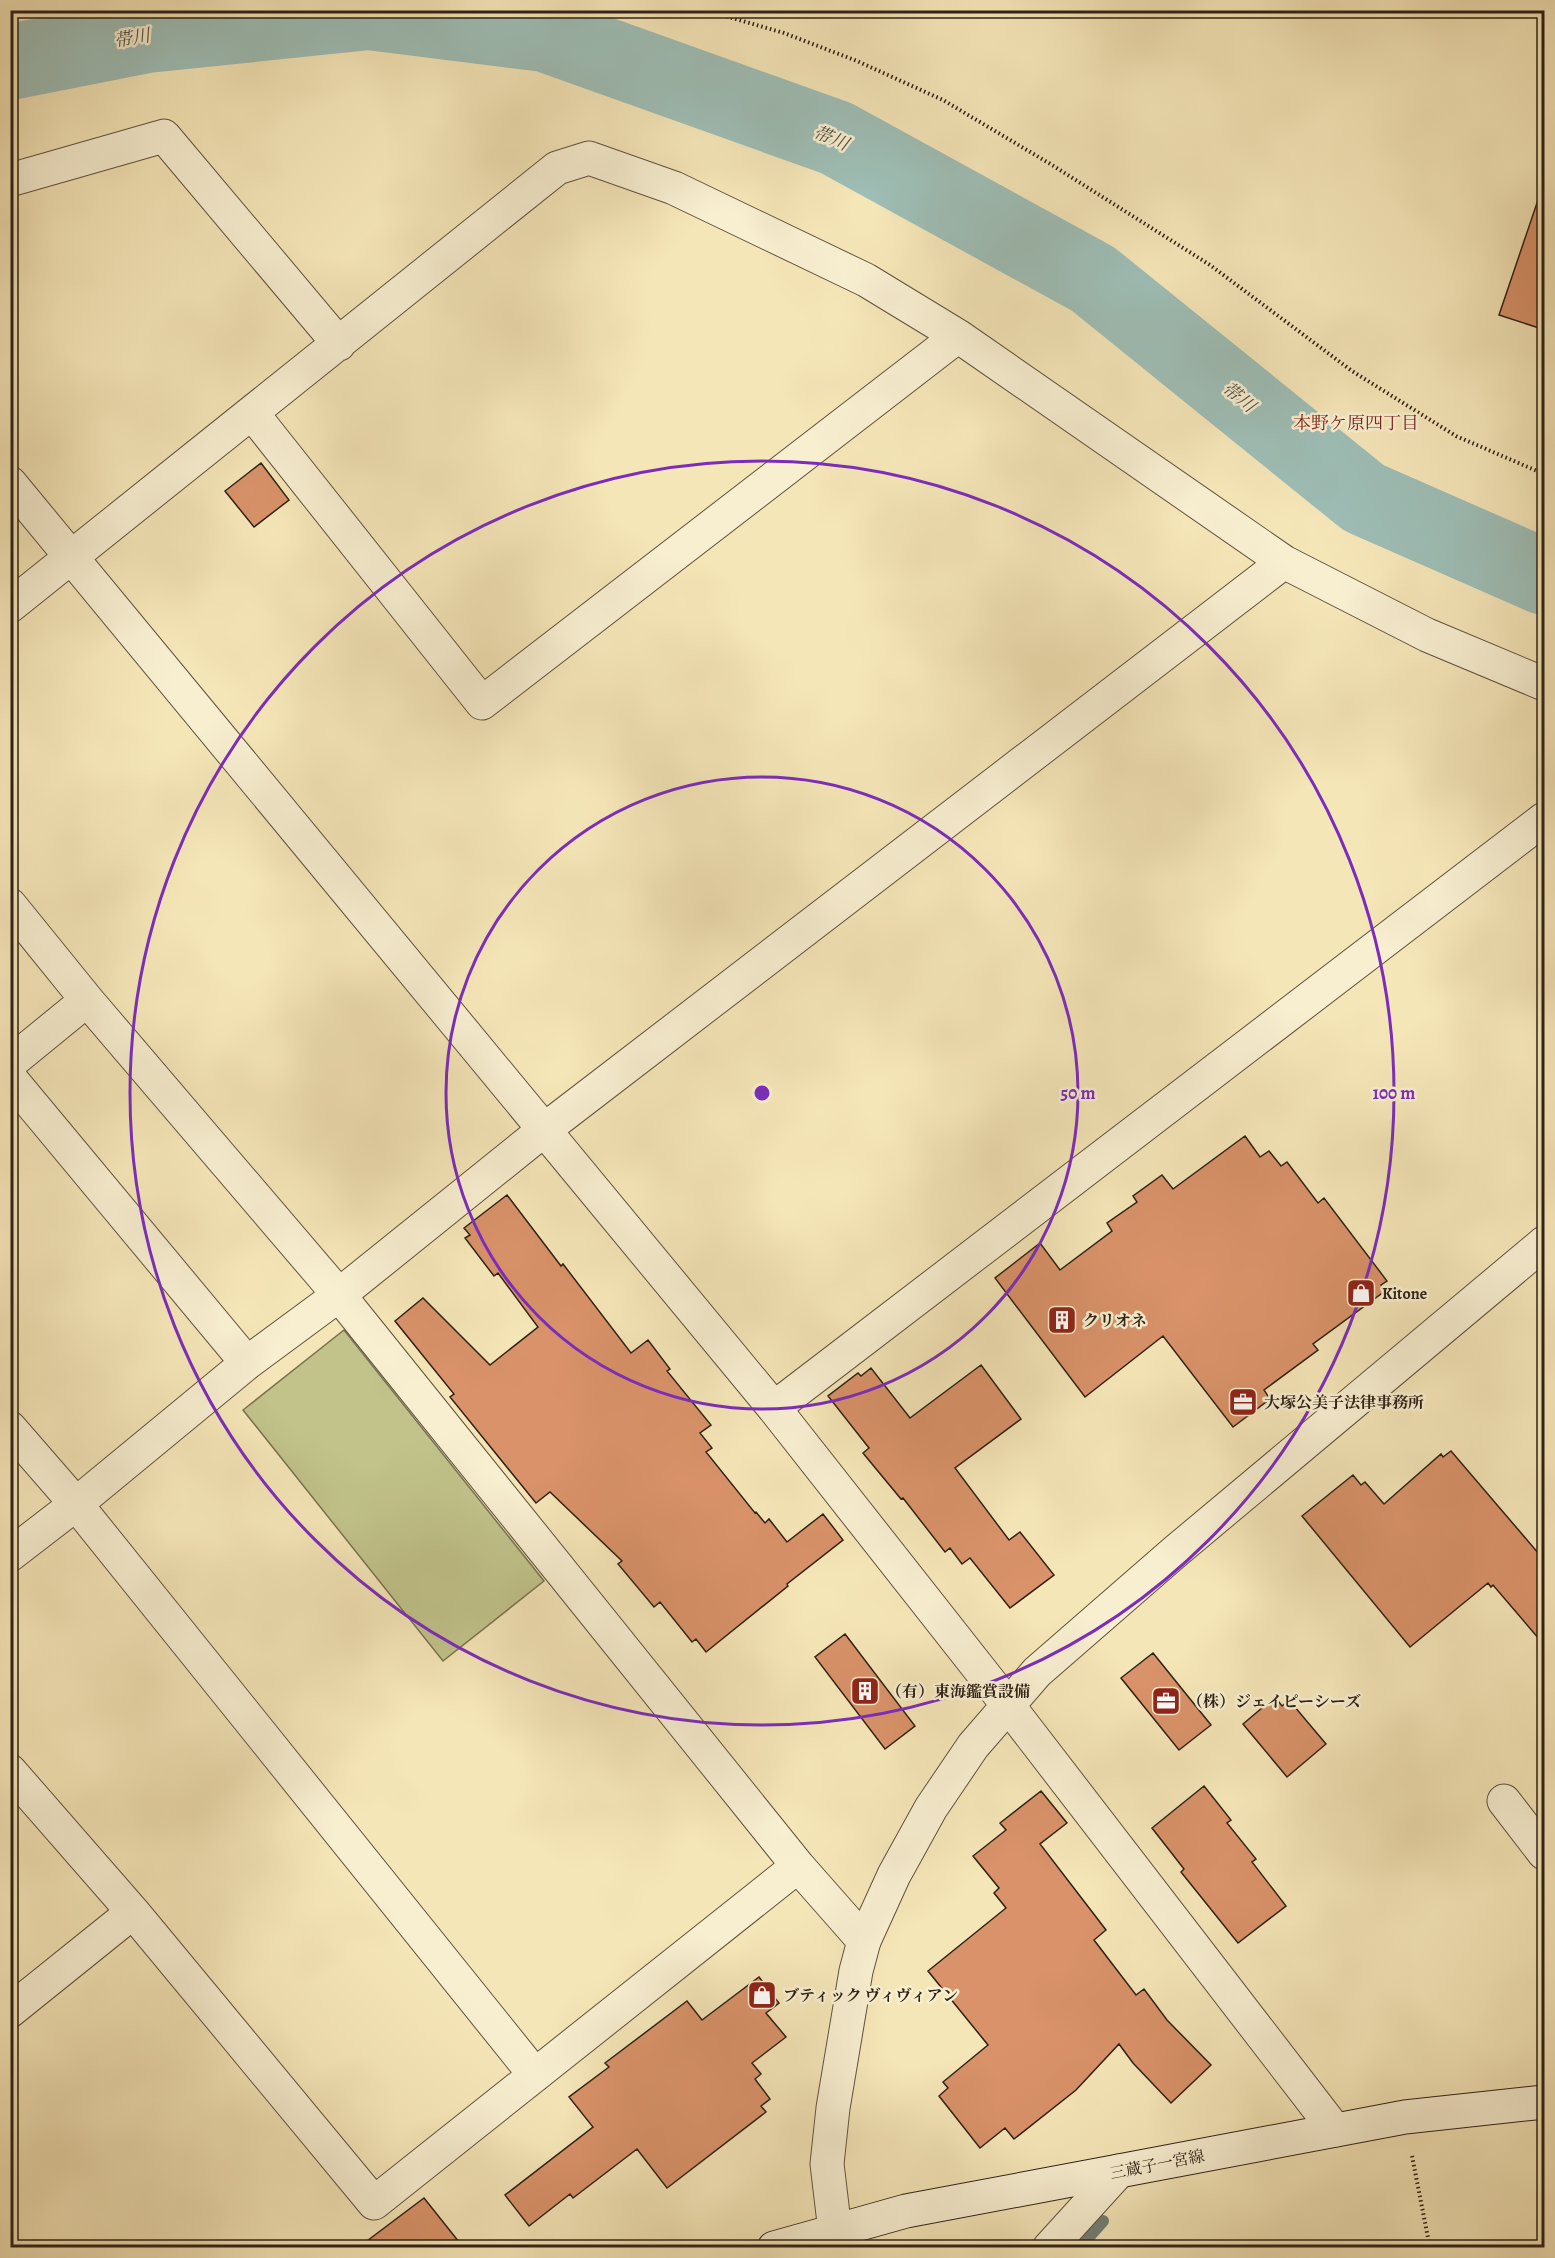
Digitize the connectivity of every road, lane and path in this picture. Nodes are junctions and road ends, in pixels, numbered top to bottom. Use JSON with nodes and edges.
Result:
{"nodes":[{"id":1,"x":705,"y":10,"type":"edge"},
{"id":2,"x":10,"y":180,"type":"edge"},
{"id":3,"x":958,"y":336,"type":"junction"},
{"id":4,"x":339,"y":344,"type":"junction"},
{"id":5,"x":252,"y":413,"type":"junction"},
{"id":6,"x":1545,"y":474,"type":"edge"},
{"id":7,"x":10,"y":483,"type":"edge"},
{"id":8,"x":71,"y":558,"type":"junction"},
{"id":9,"x":1284,"y":562,"type":"junction"},
{"id":10,"x":10,"y":606,"type":"edge"},
{"id":11,"x":1545,"y":684,"type":"edge"},
{"id":12,"x":1545,"y":819,"type":"edge"},
{"id":13,"x":10,"y":905,"type":"edge"},
{"id":14,"x":87,"y":1000,"type":"junction"},
{"id":15,"x":10,"y":1063,"type":"edge"},
{"id":16,"x":10,"y":1078,"type":"edge"},
{"id":17,"x":544,"y":1130,"type":"junction"},
{"id":18,"x":1545,"y":1243,"type":"edge"},
{"id":19,"x":339,"y":1294,"type":"junction"},
{"id":20,"x":247,"y":1363,"type":"junction"},
{"id":21,"x":774,"y":1408,"type":"junction"},
{"id":22,"x":10,"y":1428,"type":"edge"},
{"id":23,"x":76,"y":1504,"type":"junction"},
{"id":24,"x":10,"y":1555,"type":"edge"},
{"id":25,"x":1007,"y":1704,"type":"junction"},
{"id":26,"x":10,"y":1771,"type":"edge"},
{"id":27,"x":1504,"y":1802,"type":"dead end"},
{"id":28,"x":1545,"y":1854,"type":"edge"},
{"id":29,"x":798,"y":1866,"type":"junction"},
{"id":30,"x":133,"y":1912,"type":"junction"},
{"id":31,"x":864,"y":1941,"type":"junction"},
{"id":32,"x":10,"y":2011,"type":"edge"},
{"id":33,"x":535,"y":2075,"type":"junction"},
{"id":34,"x":1545,"y":2102,"type":"edge"},
{"id":35,"x":1405,"y":2117,"type":"junction"},
{"id":36,"x":1335,"y":2130,"type":"junction"},
{"id":37,"x":1119,"y":2171,"type":"junction"},
{"id":38,"x":835,"y":2231,"type":"junction"},
{"id":39,"x":774,"y":2247,"type":"edge"},
{"id":40,"x":1049,"y":2247,"type":"edge"},
{"id":41,"x":1430,"y":2247,"type":"edge"}],
"edges":[{"from":1,"to":6,"type":"path"},
{"from":2,"to":4,"type":"street"},
{"from":3,"to":4,"type":"street"},
{"from":3,"to":5,"type":"street"},
{"from":3,"to":9,"type":"street"},
{"from":4,"to":5,"type":"street"},
{"from":5,"to":8,"type":"street"},
{"from":7,"to":8,"type":"street"},
{"from":8,"to":10,"type":"street"},
{"from":8,"to":17,"type":"street"},
{"from":9,"to":11,"type":"street"},
{"from":9,"to":17,"type":"street"},
{"from":12,"to":21,"type":"street"},
{"from":13,"to":14,"type":"street"},
{"from":14,"to":15,"type":"street"},
{"from":14,"to":19,"type":"street"},
{"from":16,"to":20,"type":"street"},
{"from":17,"to":19,"type":"street"},
{"from":17,"to":21,"type":"street"},
{"from":18,"to":25,"type":"street"},
{"from":19,"to":20,"type":"street"},
{"from":19,"to":29,"type":"street"},
{"from":20,"to":23,"type":"street"},
{"from":21,"to":25,"type":"street"},
{"from":22,"to":23,"type":"street"},
{"from":23,"to":24,"type":"street"},
{"from":23,"to":33,"type":"street"},
{"from":25,"to":31,"type":"street"},
{"from":25,"to":36,"type":"street"},
{"from":26,"to":30,"type":"street"},
{"from":27,"to":28,"type":"street"},
{"from":29,"to":31,"type":"street"},
{"from":29,"to":33,"type":"street"},
{"from":30,"to":32,"type":"street"},
{"from":30,"to":33,"type":"street"},
{"from":31,"to":38,"type":"street"},
{"from":34,"to":35,"type":"street","name":"三蔵子一宮線"},
{"from":35,"to":36,"type":"street","name":"三蔵子一宮線"},
{"from":35,"to":41,"type":"path"},
{"from":36,"to":37,"type":"street","name":"三蔵子一宮線"},
{"from":37,"to":38,"type":"street","name":"三蔵子一宮線"},
{"from":37,"to":40,"type":"street"},
{"from":38,"to":39,"type":"street","name":"三蔵子一宮線"}]}
